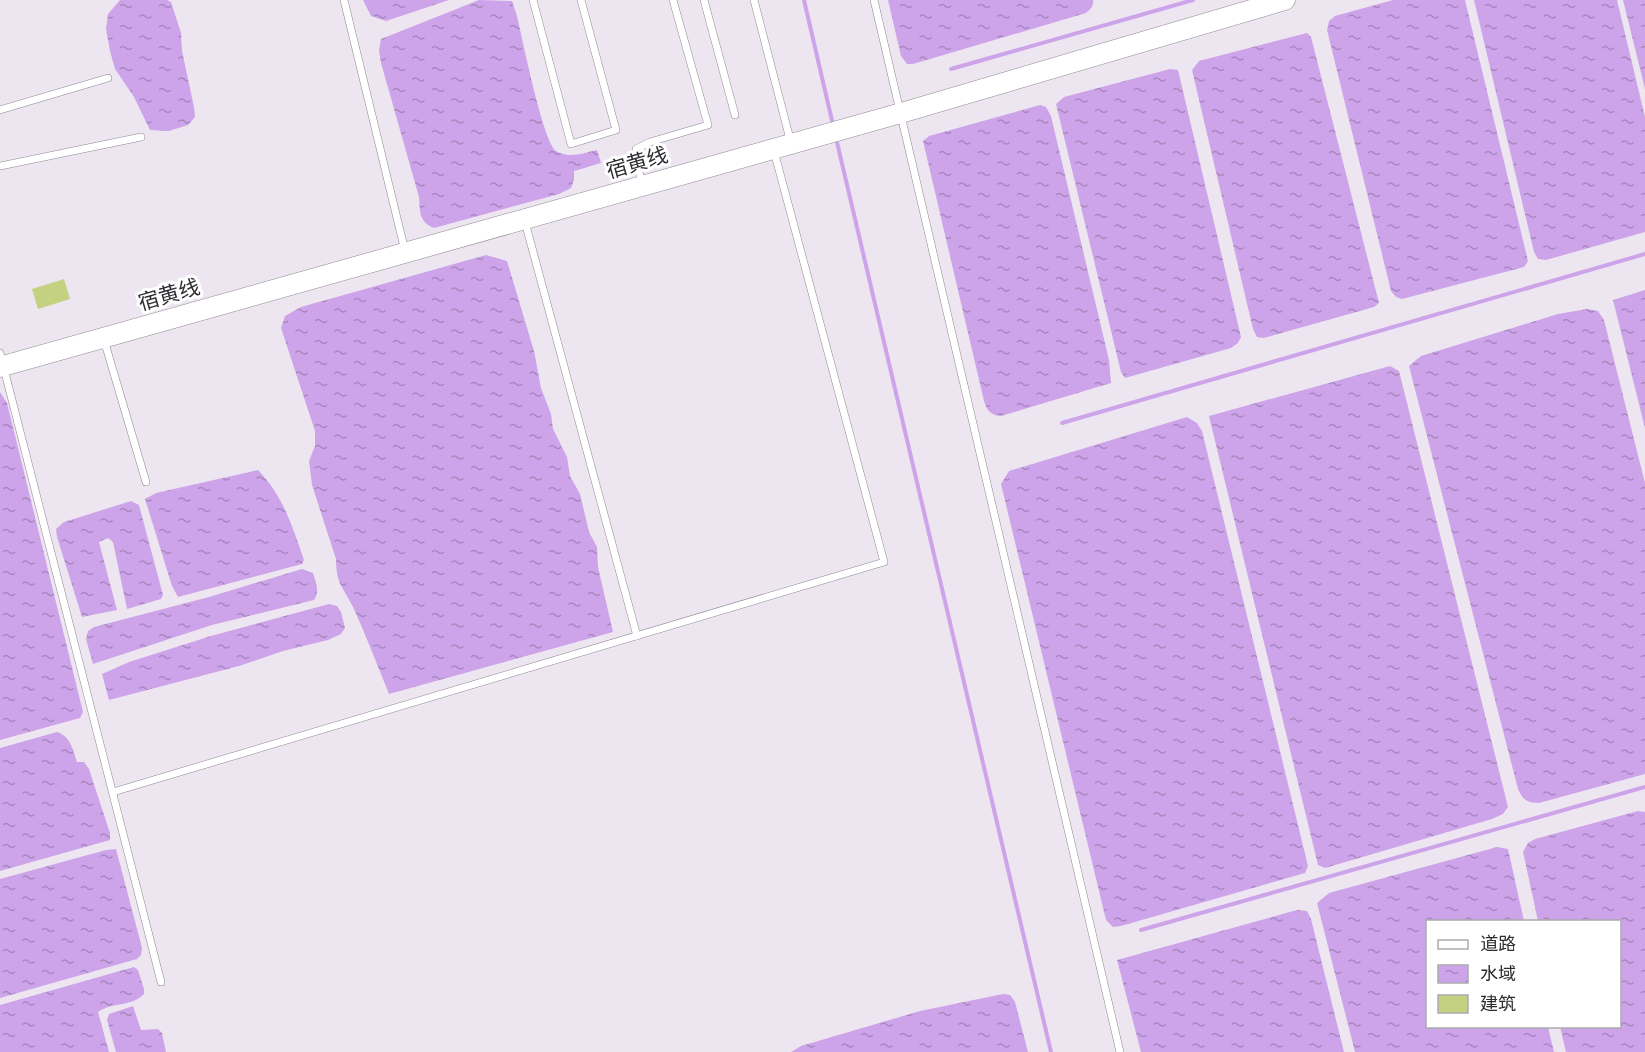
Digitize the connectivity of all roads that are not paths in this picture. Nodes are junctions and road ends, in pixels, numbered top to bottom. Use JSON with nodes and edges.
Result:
{"nodes":[{"id":1,"x":344,"y":0,"type":"edge"},
{"id":2,"x":533,"y":0,"type":"edge"},
{"id":3,"x":581,"y":0,"type":"edge"},
{"id":4,"x":673,"y":0,"type":"edge"},
{"id":5,"x":705,"y":0,"type":"edge"},
{"id":6,"x":754,"y":0,"type":"edge"},
{"id":7,"x":874,"y":0,"type":"edge"},
{"id":8,"x":1285,"y":0,"type":"edge"},
{"id":9,"x":108,"y":78,"type":"dead end"},
{"id":10,"x":0,"y":110,"type":"edge"},
{"id":11,"x":901,"y":113,"type":"junction"},
{"id":12,"x":735,"y":115,"type":"dead end"},
{"id":13,"x":141,"y":137,"type":"dead end"},
{"id":14,"x":790,"y":144,"type":"junction"},
{"id":15,"x":0,"y":166,"type":"edge"},
{"id":16,"x":643,"y":186,"type":"junction"},
{"id":17,"x":525,"y":220,"type":"junction"},
{"id":18,"x":405,"y":253,"type":"junction"},
{"id":19,"x":104,"y":338,"type":"junction"},
{"id":20,"x":1,"y":362,"type":"edge"},
{"id":21,"x":146,"y":482,"type":"dead end"},
{"id":22,"x":637,"y":636,"type":"junction"},
{"id":23,"x":113,"y":792,"type":"junction"},
{"id":24,"x":161,"y":982,"type":"dead end"},
{"id":25,"x":1120,"y":1052,"type":"edge"}],
"edges":[{"from":1,"to":18,"type":"lane"},
{"from":2,"to":3,"type":"lane"},
{"from":4,"to":16,"type":"lane"},
{"from":5,"to":12,"type":"lane"},
{"from":6,"to":14,"type":"lane"},
{"from":7,"to":11,"type":"lane"},
{"from":8,"to":11,"type":"main road","name":"宿黄线"},
{"from":9,"to":10,"type":"lane"},
{"from":11,"to":14,"type":"main road","name":"宿黄线"},
{"from":11,"to":25,"type":"lane"},
{"from":13,"to":15,"type":"lane"},
{"from":14,"to":16,"type":"main road","name":"宿黄线"},
{"from":14,"to":22,"type":"lane"},
{"from":16,"to":17,"type":"main road","name":"宿黄线"},
{"from":17,"to":18,"type":"main road","name":"宿黄线"},
{"from":17,"to":22,"type":"lane"},
{"from":18,"to":19,"type":"main road","name":"宿黄线"},
{"from":19,"to":20,"type":"main road","name":"宿黄线"},
{"from":19,"to":21,"type":"lane"},
{"from":20,"to":23,"type":"lane"},
{"from":22,"to":23,"type":"lane"},
{"from":23,"to":24,"type":"lane"}]}
